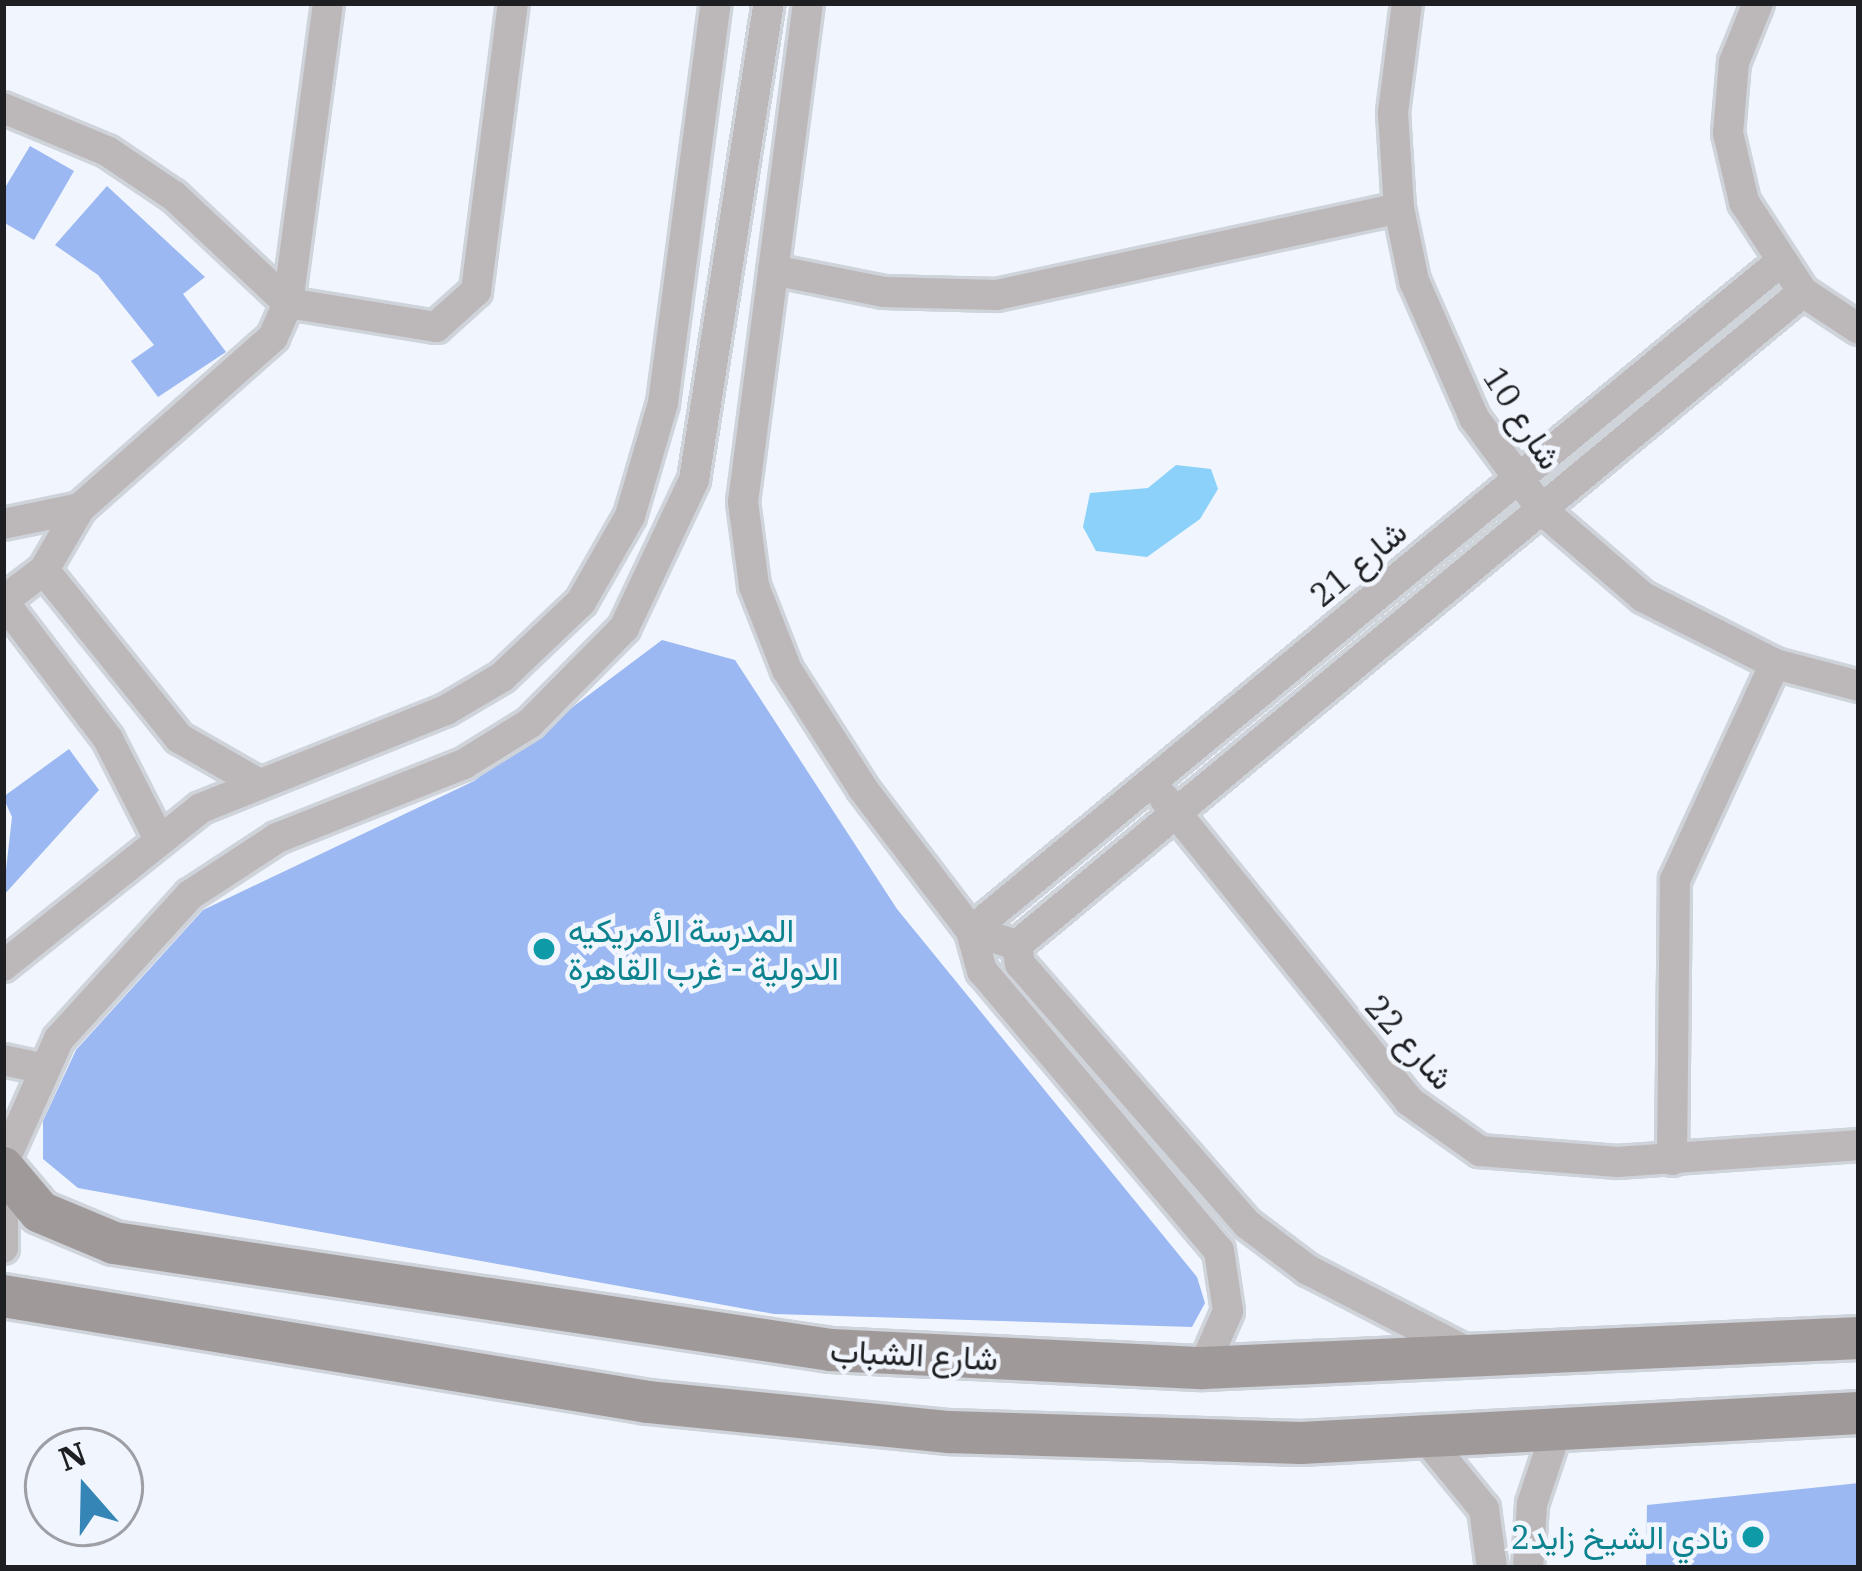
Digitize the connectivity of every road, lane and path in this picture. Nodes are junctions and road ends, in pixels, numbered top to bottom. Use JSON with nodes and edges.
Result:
{"nodes":[{"id":1,"x":328,"y":3,"type":"edge"},
{"id":2,"x":513,"y":3,"type":"edge"},
{"id":3,"x":716,"y":3,"type":"edge"},
{"id":4,"x":769,"y":3,"type":"edge"},
{"id":5,"x":808,"y":3,"type":"edge"},
{"id":6,"x":1407,"y":3,"type":"edge"},
{"id":7,"x":1758,"y":3,"type":"edge"},
{"id":8,"x":3,"y":108,"type":"edge"},
{"id":9,"x":1399,"y":208,"type":"junction"},
{"id":10,"x":1779,"y":263,"type":"junction"},
{"id":11,"x":773,"y":270,"type":"junction"},
{"id":12,"x":1803,"y":292,"type":"junction"},
{"id":13,"x":288,"y":303,"type":"junction"},
{"id":14,"x":1859,"y":329,"type":"edge"},
{"id":15,"x":1516,"y":479,"type":"junction"},
{"id":16,"x":80,"y":508,"type":"junction"},
{"id":17,"x":1542,"y":510,"type":"junction"},
{"id":18,"x":3,"y":524,"type":"edge"},
{"id":19,"x":44,"y":570,"type":"junction"},
{"id":20,"x":3,"y":601,"type":"edge"},
{"id":21,"x":1775,"y":664,"type":"junction"},
{"id":22,"x":129,"y":681,"type":"junction"},
{"id":23,"x":1859,"y":686,"type":"edge"},
{"id":24,"x":88,"y":712,"type":"junction"},
{"id":25,"x":254,"y":781,"type":"junction"},
{"id":26,"x":1151,"y":782,"type":"junction"},
{"id":27,"x":1176,"y":814,"type":"junction"},
{"id":28,"x":159,"y":839,"type":"junction"},
{"id":29,"x":976,"y":924,"type":"junction"},
{"id":30,"x":1023,"y":938,"type":"junction"},
{"id":31,"x":3,"y":966,"type":"edge"},
{"id":32,"x":3,"y":1060,"type":"edge"},
{"id":33,"x":41,"y":1069,"type":"junction"},
{"id":34,"x":1859,"y":1145,"type":"edge"},
{"id":35,"x":1672,"y":1160,"type":"junction"},
{"id":36,"x":3,"y":1169,"type":"edge"},
{"id":37,"x":3,"y":1248,"type":"edge"},
{"id":38,"x":3,"y":1296,"type":"edge"},
{"id":39,"x":1859,"y":1337,"type":"edge"},
{"id":40,"x":737,"y":1339,"type":"junction"},
{"id":41,"x":831,"y":1350,"type":"junction"},
{"id":42,"x":1477,"y":1358,"type":"junction"},
{"id":43,"x":1203,"y":1368,"type":"junction"},
{"id":44,"x":726,"y":1410,"type":"junction"},
{"id":45,"x":1859,"y":1413,"type":"edge"},
{"id":46,"x":819,"y":1420,"type":"junction"},
{"id":47,"x":1556,"y":1432,"type":"junction"},
{"id":48,"x":1426,"y":1438,"type":"junction"},
{"id":49,"x":1492,"y":1568,"type":"edge"},
{"id":50,"x":1528,"y":1568,"type":"edge"}],
"edges":[{"from":1,"to":13,"type":"street"},
{"from":2,"to":13,"type":"street"},
{"from":3,"to":25,"type":"street"},
{"from":4,"to":33,"type":"street"},
{"from":5,"to":11,"type":"street"},
{"from":6,"to":9,"type":"street","name":"شارع 10"},
{"from":7,"to":10,"type":"street"},
{"from":8,"to":13,"type":"street"},
{"from":9,"to":11,"type":"street"},
{"from":9,"to":15,"type":"street","name":"شارع 10"},
{"from":10,"to":12,"type":"street"},
{"from":10,"to":15,"type":"street","name":"شارع 21"},
{"from":11,"to":29,"type":"street"},
{"from":12,"to":14,"type":"street"},
{"from":12,"to":17,"type":"street"},
{"from":13,"to":16,"type":"street"},
{"from":15,"to":17,"type":"street","name":"شارع 10"},
{"from":15,"to":26,"type":"street","name":"شارع 21"},
{"from":16,"to":18,"type":"street"},
{"from":16,"to":19,"type":"street"},
{"from":17,"to":21,"type":"street","name":"شارع 10"},
{"from":17,"to":27,"type":"street"},
{"from":19,"to":20,"type":"street"},
{"from":19,"to":22,"type":"street"},
{"from":20,"to":24,"type":"street"},
{"from":21,"to":23,"type":"street","name":"شارع 10"},
{"from":21,"to":35,"type":"street"},
{"from":22,"to":24,"type":"street"},
{"from":22,"to":25,"type":"street"},
{"from":24,"to":28,"type":"street"},
{"from":25,"to":28,"type":"street"},
{"from":26,"to":27,"type":"street","name":"شارع 22"},
{"from":26,"to":29,"type":"street","name":"شارع 21"},
{"from":27,"to":30,"type":"street"},
{"from":27,"to":35,"type":"street","name":"شارع 22"},
{"from":28,"to":31,"type":"street"},
{"from":29,"to":30,"type":"street"},
{"from":29,"to":43,"type":"street"},
{"from":30,"to":42,"type":"street"},
{"from":32,"to":33,"type":"street"},
{"from":33,"to":36,"type":"street"},
{"from":34,"to":35,"type":"street","name":"شارع 22"},
{"from":36,"to":37,"type":"street"},
{"from":36,"to":40,"type":"street","name":"شارع الشباب"},
{"from":38,"to":44,"type":"street"},
{"from":39,"to":42,"type":"street","name":"شارع الشباب"},
{"from":40,"to":41,"type":"street","name":"شارع الشباب"},
{"from":40,"to":44,"type":"street"},
{"from":41,"to":43,"type":"street","name":"شارع الشباب"},
{"from":41,"to":46,"type":"street"},
{"from":42,"to":43,"type":"street","name":"شارع الشباب"},
{"from":44,"to":46,"type":"street"},
{"from":45,"to":47,"type":"street"},
{"from":46,"to":48,"type":"street"},
{"from":47,"to":48,"type":"street"},
{"from":47,"to":50,"type":"street"},
{"from":48,"to":49,"type":"street"}]}
